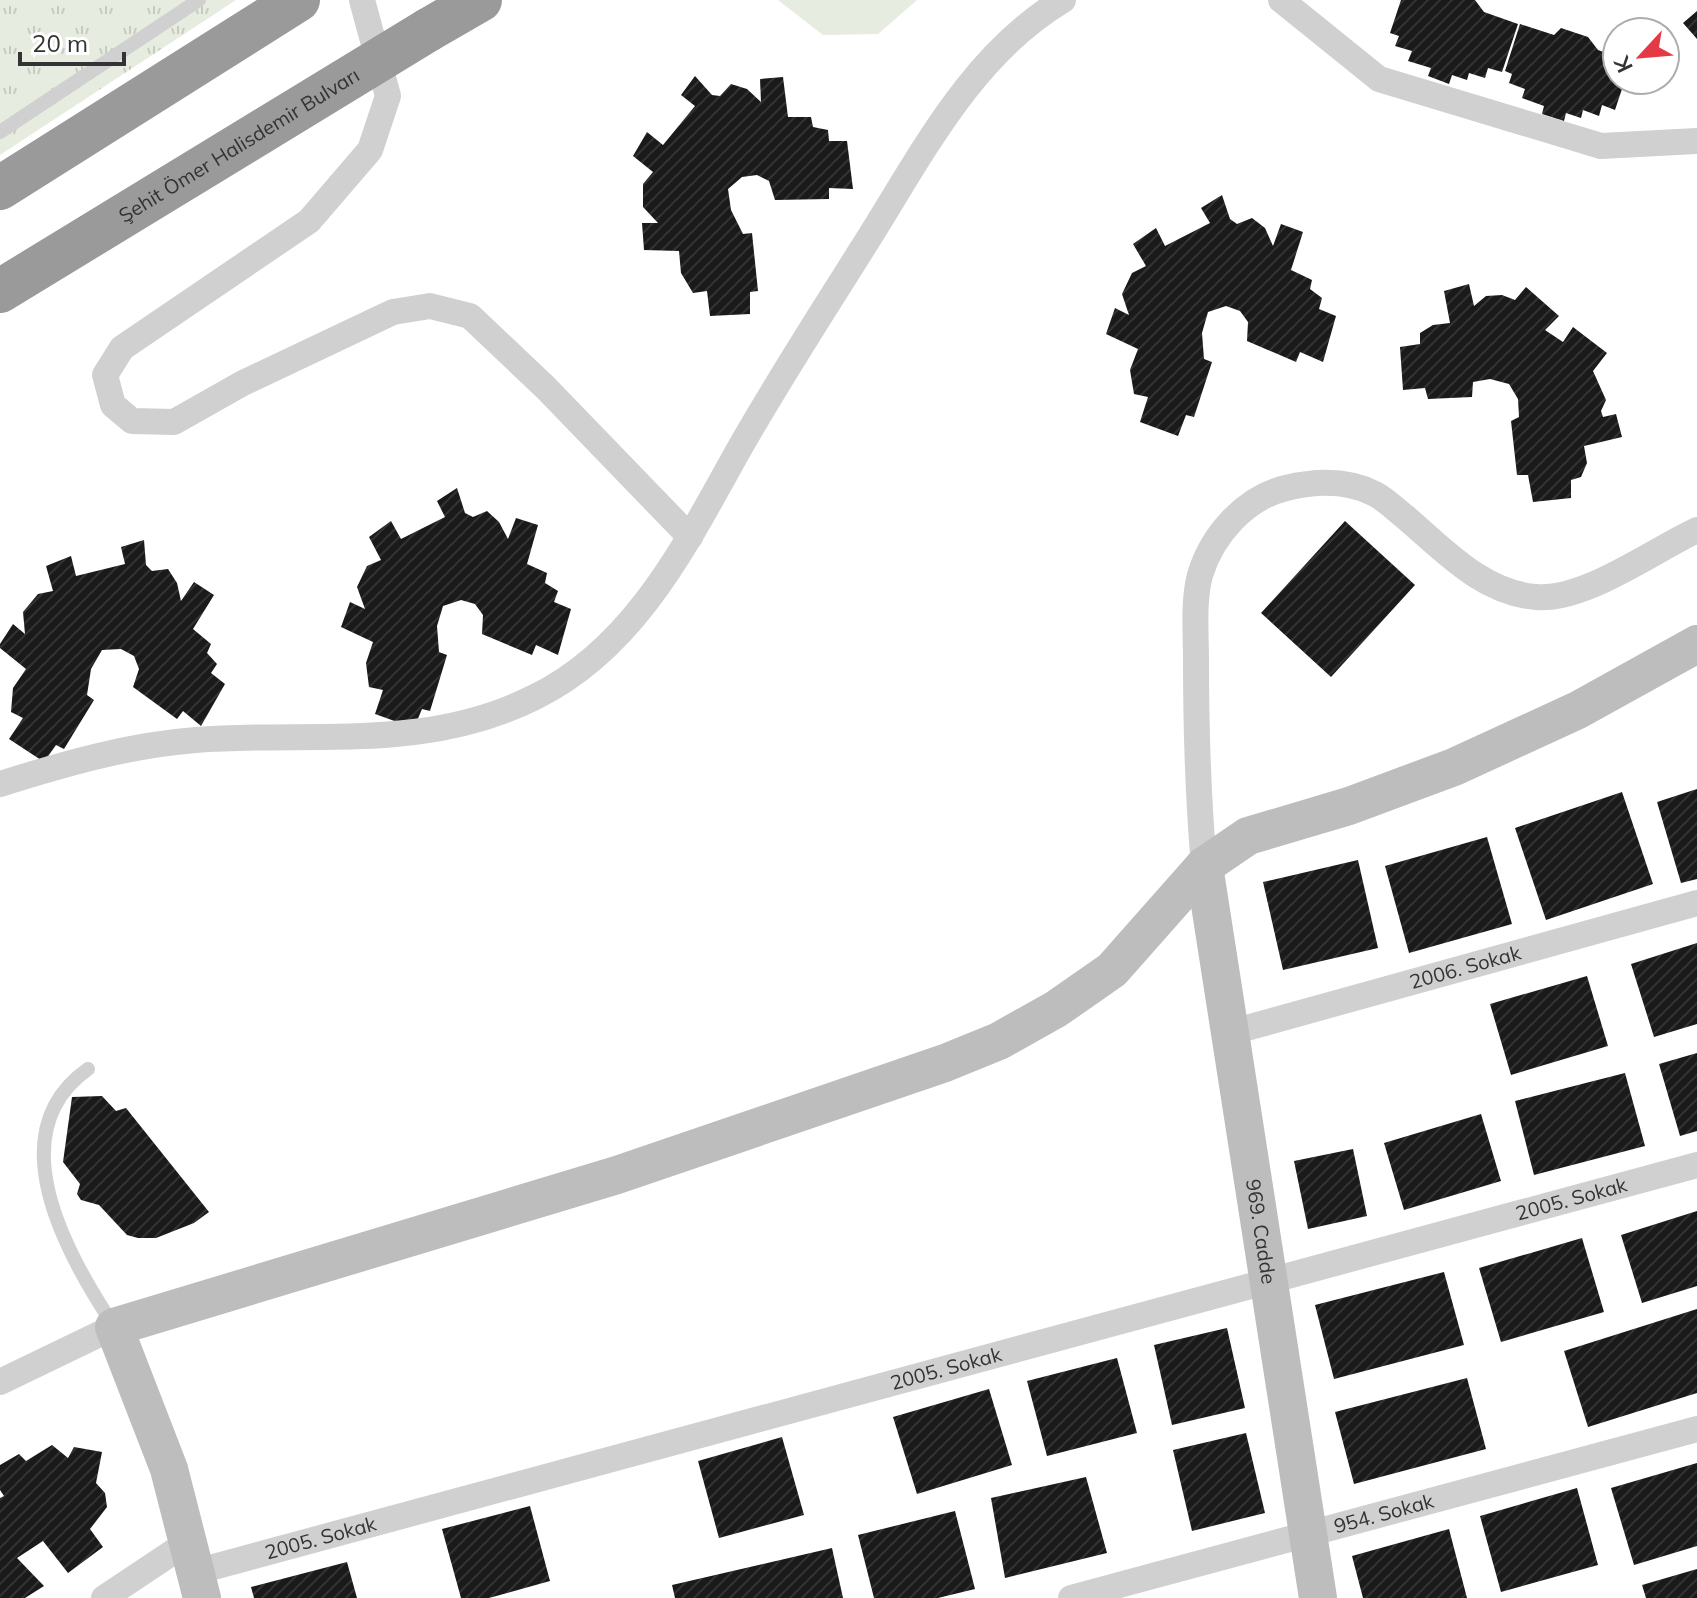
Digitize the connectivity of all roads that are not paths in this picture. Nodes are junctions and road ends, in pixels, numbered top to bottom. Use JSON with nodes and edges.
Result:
{"nodes":[{"id":1,"x":199,"y":0,"type":"edge"},
{"id":2,"x":298,"y":0,"type":"edge"},
{"id":3,"x":362,"y":0,"type":"edge"},
{"id":4,"x":480,"y":0,"type":"edge"},
{"id":5,"x":1063,"y":0,"type":"edge"},
{"id":6,"x":1281,"y":0,"type":"edge"},
{"id":7,"x":0,"y":132,"type":"edge"},
{"id":8,"x":1697,"y":141,"type":"edge"},
{"id":9,"x":0,"y":188,"type":"edge"},
{"id":10,"x":0,"y":291,"type":"edge"},
{"id":11,"x":1697,"y":530,"type":"edge"},
{"id":12,"x":690,"y":537,"type":"junction"},
{"id":13,"x":1697,"y":644,"type":"edge"},
{"id":14,"x":0,"y":784,"type":"edge"},
{"id":15,"x":1204,"y":866,"type":"junction"},
{"id":16,"x":1697,"y":903,"type":"edge"},
{"id":17,"x":1232,"y":1032,"type":"junction"},
{"id":18,"x":88,"y":1069,"type":"dead end"},
{"id":19,"x":35,"y":1112,"type":"dead end"},
{"id":20,"x":1697,"y":1165,"type":"edge"},
{"id":21,"x":40,"y":1214,"type":"dead end"},
{"id":22,"x":1269,"y":1282,"type":"junction"},
{"id":23,"x":114,"y":1327,"type":"junction"},
{"id":24,"x":0,"y":1382,"type":"edge"},
{"id":25,"x":1697,"y":1429,"type":"edge"},
{"id":26,"x":1308,"y":1535,"type":"junction"},
{"id":27,"x":195,"y":1571,"type":"edge"},
{"id":28,"x":104,"y":1598,"type":"edge"},
{"id":29,"x":1071,"y":1598,"type":"edge"},
{"id":30,"x":1318,"y":1598,"type":"edge"}],
"edges":[{"from":1,"to":7,"type":"lane"},
{"from":2,"to":9,"type":"highway"},
{"from":3,"to":12,"type":"street"},
{"from":4,"to":10,"type":"highway","name":"Şehit Ömer Halisdemir Bulvarı","bridge":true},
{"from":5,"to":12,"type":"street"},
{"from":6,"to":8,"type":"street"},
{"from":11,"to":15,"type":"street"},
{"from":12,"to":14,"type":"street"},
{"from":13,"to":15,"type":"street"},
{"from":15,"to":17,"type":"street","name":"969. Cadde"},
{"from":15,"to":23,"type":"street"},
{"from":16,"to":17,"type":"street","name":"2006. Sokak"},
{"from":17,"to":22,"type":"street","name":"969. Cadde"},
{"from":18,"to":19,"type":"lane"},
{"from":20,"to":22,"type":"street","name":"2005. Sokak"},
{"from":21,"to":23,"type":"lane"},
{"from":22,"to":26,"type":"street","name":"969. Cadde"},
{"from":22,"to":27,"type":"street","name":"2005. Sokak"},
{"from":23,"to":24,"type":"street"},
{"from":23,"to":27,"type":"street"},
{"from":25,"to":26,"type":"street","name":"954. Sokak"},
{"from":26,"to":29,"type":"street","name":"954. Sokak"},
{"from":26,"to":30,"type":"street","name":"969. Cadde"},
{"from":27,"to":28,"type":"street","name":"2005. Sokak"}]}
